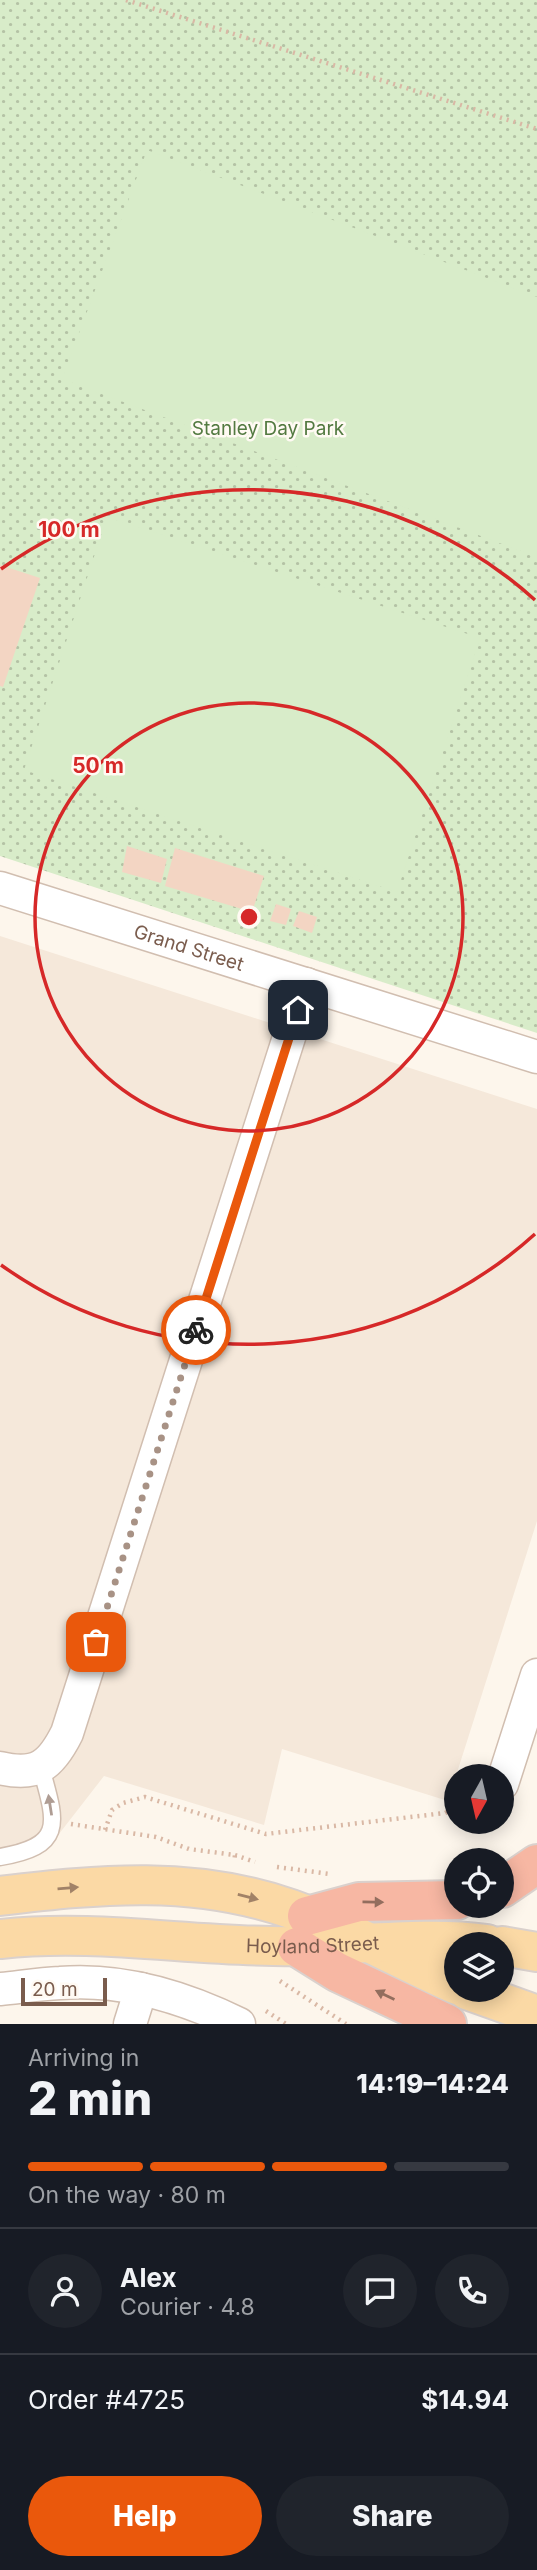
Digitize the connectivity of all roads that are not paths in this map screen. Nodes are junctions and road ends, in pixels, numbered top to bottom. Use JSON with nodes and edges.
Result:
{"nodes":[{"id":1,"x":0,"y":888,"type":"edge"},
{"id":2,"x":306,"y":984,"type":"junction"},
{"id":3,"x":537,"y":1057,"type":"edge"},
{"id":4,"x":537,"y":1675,"type":"edge"},
{"id":5,"x":508,"y":1764,"type":"edge"},
{"id":6,"x":0,"y":1768,"type":"edge"},
{"id":7,"x":41,"y":1768,"type":"junction"},
{"id":8,"x":0,"y":1857,"type":"edge"},
{"id":9,"x":537,"y":1864,"type":"edge"},
{"id":10,"x":514,"y":1880,"type":"edge"},
{"id":11,"x":0,"y":1896,"type":"edge"},
{"id":12,"x":444,"y":1900,"type":"edge"},
{"id":13,"x":302,"y":1932,"type":"junction"},
{"id":14,"x":0,"y":1939,"type":"edge"},
{"id":15,"x":444,"y":1942,"type":"edge"},
{"id":16,"x":370,"y":1945,"type":"junction"},
{"id":17,"x":514,"y":1948,"type":"edge"},
{"id":18,"x":537,"y":1952,"type":"edge"},
{"id":19,"x":444,"y":1979,"type":"edge"},
{"id":20,"x":0,"y":1989,"type":"edge"},
{"id":21,"x":141,"y":1989,"type":"junction"},
{"id":22,"x":501,"y":2002,"type":"edge"},
{"id":23,"x":537,"y":2015,"type":"edge"},
{"id":24,"x":130,"y":2024,"type":"edge"},
{"id":25,"x":239,"y":2024,"type":"edge"},
{"id":26,"x":446,"y":2024,"type":"edge"}],
"edges":[{"from":1,"to":2,"type":"street","name":"Grand Street"},
{"from":2,"to":3,"type":"street","name":"Grand Street"},
{"from":2,"to":7,"type":"street"},
{"from":4,"to":5,"type":"street"},
{"from":6,"to":7,"type":"street"},
{"from":8,"to":7,"type":"lane","one_way":true},
{"from":9,"to":10,"type":"highway"},
{"from":11,"to":13,"type":"main road","name":"Hoyland Street","one_way":true},
{"from":13,"to":12,"type":"highway","one_way":true},
{"from":13,"to":14,"type":"main road","name":"Hoyland Street"},
{"from":13,"to":16,"type":"main road","name":"Hoyland Street"},
{"from":26,"to":13,"type":"highway","one_way":true},
{"from":15,"to":16,"type":"main road","name":"Hoyland Street"},
{"from":16,"to":19,"type":"main road"},
{"from":17,"to":18,"type":"main road"},
{"from":20,"to":21,"type":"street"},
{"from":21,"to":24,"type":"street"},
{"from":21,"to":25,"type":"street"},
{"from":22,"to":23,"type":"main road"}]}
